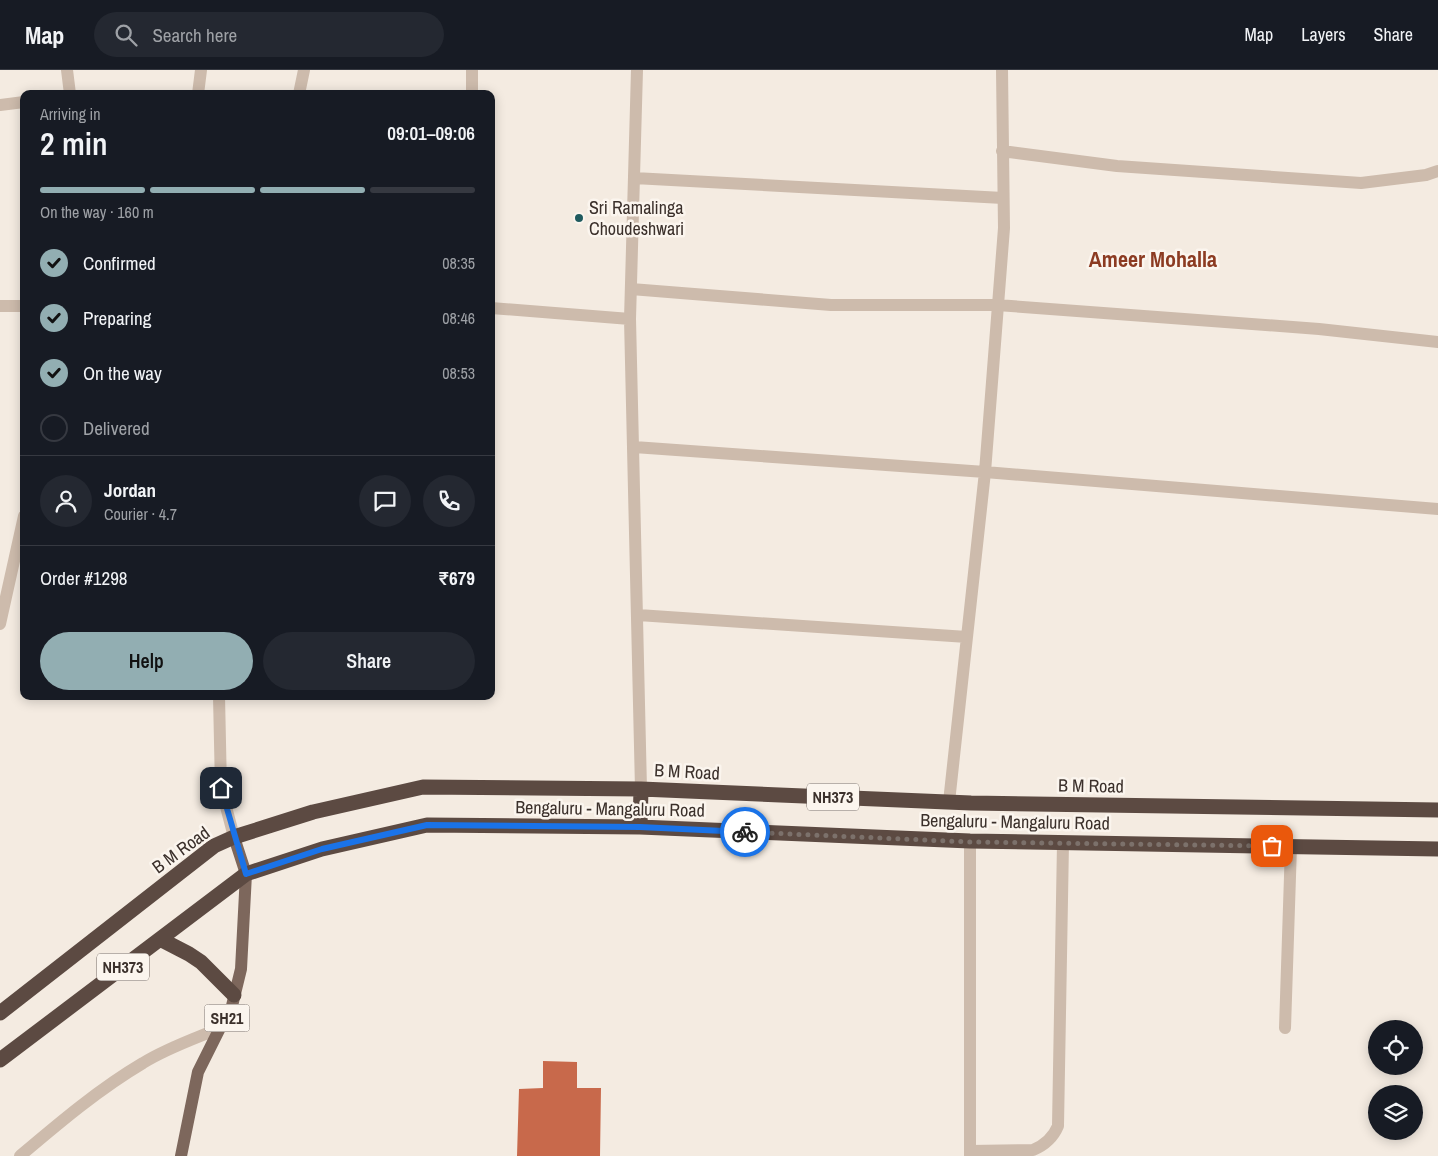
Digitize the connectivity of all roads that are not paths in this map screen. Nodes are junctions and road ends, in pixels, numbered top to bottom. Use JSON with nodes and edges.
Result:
{"nodes":[{"id":1,"x":67,"y":70,"type":"edge"},
{"id":2,"x":201,"y":70,"type":"edge"},
{"id":3,"x":304,"y":70,"type":"edge"},
{"id":4,"x":472,"y":70,"type":"edge"},
{"id":5,"x":637,"y":70,"type":"edge"},
{"id":6,"x":1002,"y":70,"type":"edge"},
{"id":7,"x":70,"y":90,"type":"edge"},
{"id":8,"x":198,"y":90,"type":"edge"},
{"id":9,"x":300,"y":90,"type":"edge"},
{"id":10,"x":472,"y":90,"type":"edge"},
{"id":11,"x":20,"y":102,"type":"edge"},
{"id":12,"x":0,"y":105,"type":"edge"},
{"id":13,"x":1002,"y":151,"type":"junction"},
{"id":14,"x":1438,"y":171,"type":"edge"},
{"id":15,"x":634,"y":178,"type":"junction"},
{"id":16,"x":1003,"y":198,"type":"junction"},
{"id":17,"x":631,"y":289,"type":"junction"},
{"id":18,"x":0,"y":306,"type":"edge"},
{"id":19,"x":20,"y":306,"type":"edge"},
{"id":20,"x":997,"y":306,"type":"junction"},
{"id":21,"x":495,"y":308,"type":"edge"},
{"id":22,"x":630,"y":319,"type":"junction"},
{"id":23,"x":1438,"y":342,"type":"edge"},
{"id":24,"x":634,"y":447,"type":"junction"},
{"id":25,"x":985,"y":472,"type":"junction"},
{"id":26,"x":1438,"y":509,"type":"edge"},
{"id":27,"x":20,"y":534,"type":"edge"},
{"id":28,"x":638,"y":615,"type":"junction"},
{"id":29,"x":0,"y":624,"type":"edge"},
{"id":30,"x":967,"y":638,"type":"junction"},
{"id":31,"x":220,"y":700,"type":"edge"},
{"id":32,"x":641,"y":789,"type":"junction"},
{"id":33,"x":949,"y":802,"type":"junction"},
{"id":34,"x":1438,"y":810,"type":"edge"},
{"id":35,"x":640,"y":827,"type":"junction"},
{"id":36,"x":234,"y":837,"type":"junction"},
{"id":37,"x":970,"y":842,"type":"junction"},
{"id":38,"x":1063,"y":843,"type":"junction"},
{"id":39,"x":1290,"y":846,"type":"junction"},
{"id":40,"x":1438,"y":849,"type":"edge"},
{"id":41,"x":246,"y":874,"type":"junction"},
{"id":42,"x":160,"y":939,"type":"junction"},
{"id":43,"x":234,"y":995,"type":"junction"},
{"id":44,"x":0,"y":1013,"type":"edge"},
{"id":45,"x":220,"y":1028,"type":"junction"},
{"id":46,"x":1285,"y":1028,"type":"dead end"},
{"id":47,"x":0,"y":1060,"type":"edge"},
{"id":48,"x":970,"y":1154,"type":"edge"},
{"id":49,"x":20,"y":1156,"type":"edge"},
{"id":50,"x":181,"y":1156,"type":"edge"}],
"edges":[{"from":1,"to":7,"type":"street"},
{"from":2,"to":8,"type":"street"},
{"from":3,"to":9,"type":"street"},
{"from":4,"to":10,"type":"street"},
{"from":5,"to":15,"type":"street"},
{"from":6,"to":13,"type":"street"},
{"from":11,"to":12,"type":"street"},
{"from":13,"to":14,"type":"street"},
{"from":13,"to":16,"type":"street"},
{"from":15,"to":16,"type":"street"},
{"from":15,"to":17,"type":"street"},
{"from":16,"to":20,"type":"street"},
{"from":17,"to":20,"type":"street"},
{"from":17,"to":22,"type":"street"},
{"from":18,"to":19,"type":"street"},
{"from":20,"to":23,"type":"street"},
{"from":20,"to":25,"type":"street"},
{"from":21,"to":22,"type":"street"},
{"from":22,"to":24,"type":"street"},
{"from":24,"to":25,"type":"street"},
{"from":24,"to":28,"type":"street"},
{"from":25,"to":26,"type":"street"},
{"from":25,"to":30,"type":"street"},
{"from":27,"to":29,"type":"street"},
{"from":28,"to":30,"type":"street"},
{"from":28,"to":32,"type":"street"},
{"from":30,"to":33,"type":"street"},
{"from":31,"to":36,"type":"street"},
{"from":32,"to":33,"type":"highway","name":"B M Road","number":"NH373"},
{"from":32,"to":35,"type":"highway"},
{"from":32,"to":36,"type":"highway","name":"B M Road","number":"NH373"},
{"from":33,"to":34,"type":"highway","name":"B M Road","number":"NH373"},
{"from":35,"to":37,"type":"highway","name":"Bengaluru - Mangaluru Road","number":"NH373"},
{"from":35,"to":41,"type":"highway","name":"Bengaluru - Mangaluru Road","number":"NH373"},
{"from":36,"to":41,"type":"main road","number":"SH21"},
{"from":36,"to":44,"type":"highway","name":"B M Road","number":"NH373"},
{"from":37,"to":38,"type":"highway","name":"Bengaluru - Mangaluru Road","number":"NH373"},
{"from":37,"to":48,"type":"street"},
{"from":38,"to":39,"type":"highway","name":"Bengaluru - Mangaluru Road","number":"NH373"},
{"from":38,"to":48,"type":"street"},
{"from":39,"to":40,"type":"highway","name":"Bengaluru - Mangaluru Road","number":"NH373"},
{"from":39,"to":46,"type":"street"},
{"from":41,"to":42,"type":"highway","name":"Bengaluru - Mangaluru Road","number":"NH373"},
{"from":41,"to":43,"type":"main road","number":"SH21"},
{"from":42,"to":43,"type":"highway"},
{"from":42,"to":47,"type":"highway","name":"Bengaluru - Mangaluru Road","number":"NH373"},
{"from":43,"to":45,"type":"main road","number":"SH21"},
{"from":45,"to":49,"type":"street"},
{"from":45,"to":50,"type":"main road","number":"SH21"}]}
